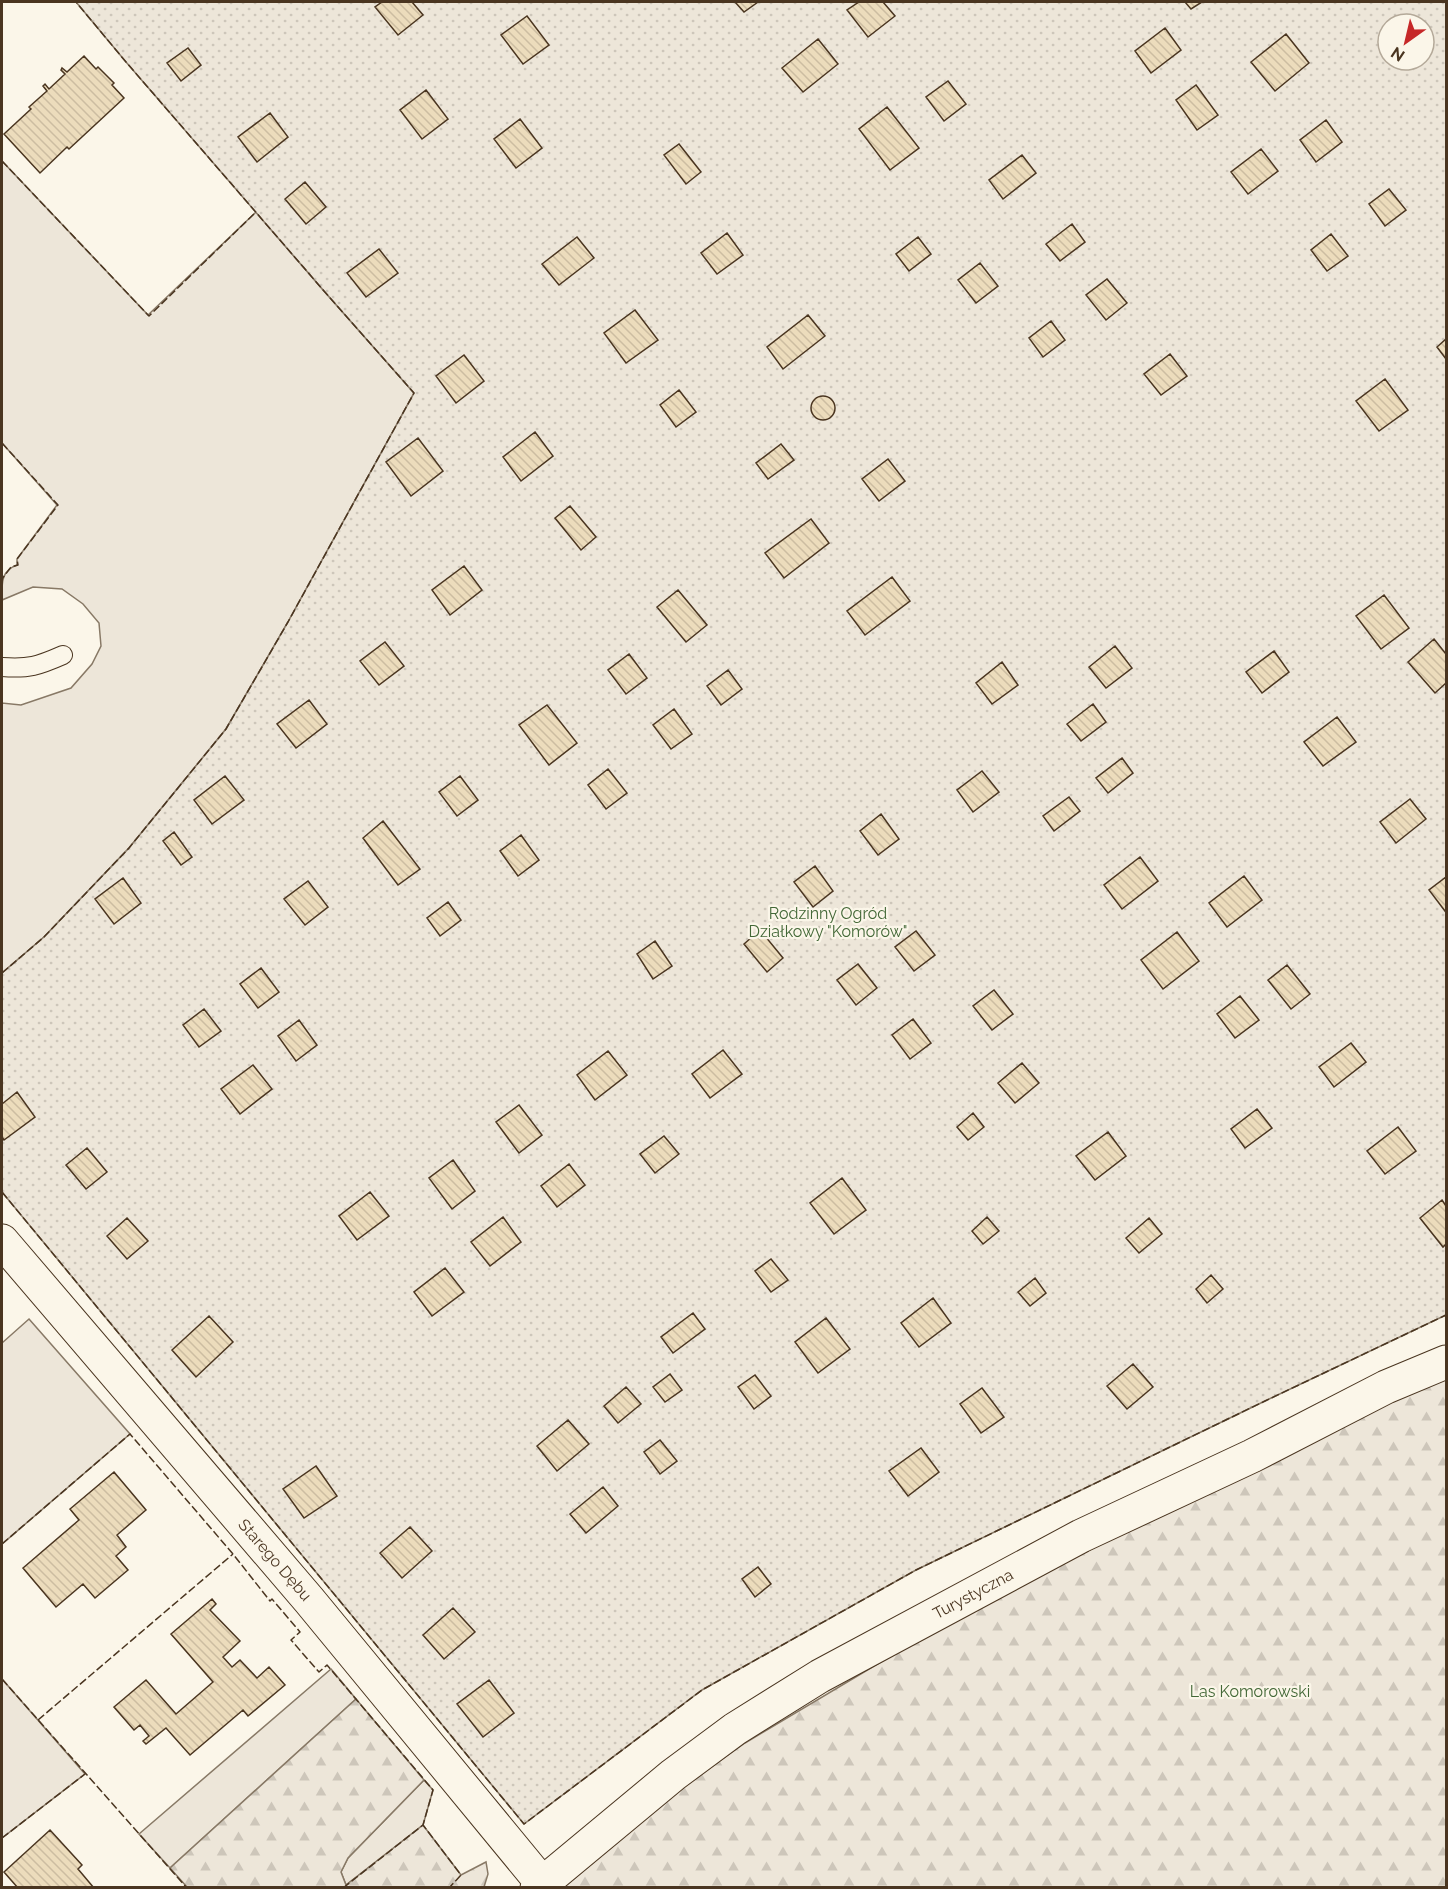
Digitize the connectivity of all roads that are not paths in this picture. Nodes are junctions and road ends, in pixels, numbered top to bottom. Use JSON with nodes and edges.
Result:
{"nodes":[{"id":1,"x":63,"y":655,"type":"dead end"},
{"id":2,"x":2,"y":667,"type":"edge"},
{"id":3,"x":2,"y":1241,"type":"edge"},
{"id":4,"x":1446,"y":1362,"type":"edge"},
{"id":5,"x":539,"y":1885,"type":"edge"}],
"edges":[{"from":1,"to":2,"type":"lane"},
{"from":3,"to":5,"type":"street","name":"Starego Dębu"},
{"from":4,"to":5,"type":"street","name":"Turystyczna"}]}
